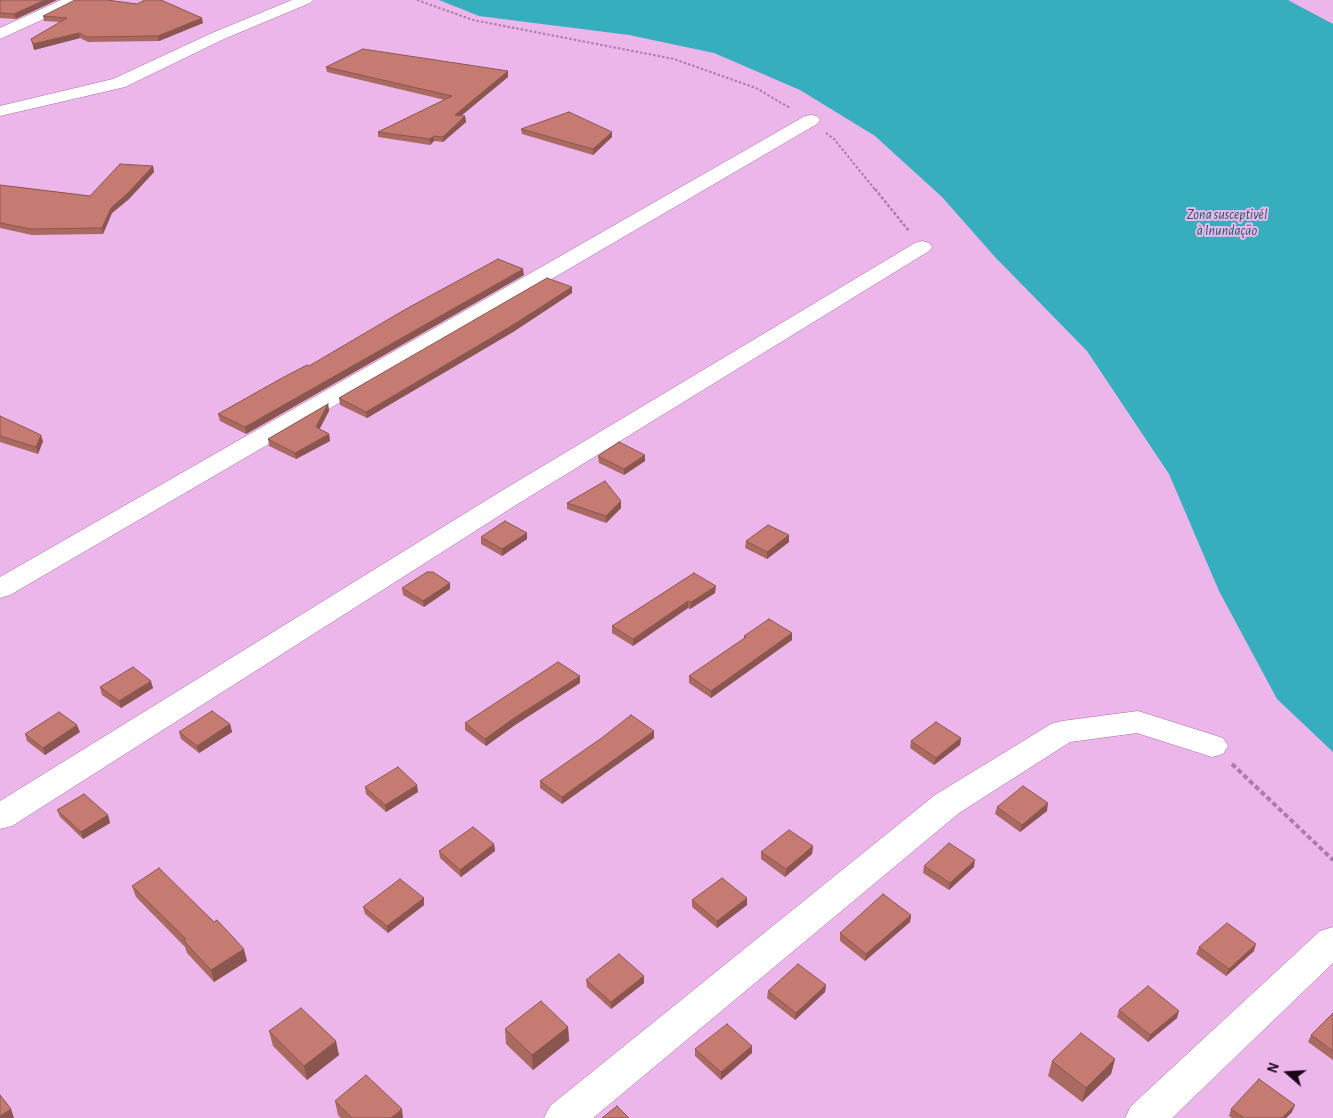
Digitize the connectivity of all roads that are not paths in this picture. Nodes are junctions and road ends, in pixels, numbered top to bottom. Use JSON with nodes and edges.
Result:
{"nodes":[{"id":1,"x":74,"y":0,"type":"edge"},
{"id":2,"x":305,"y":0,"type":"edge"},
{"id":3,"x":0,"y":34,"type":"edge"},
{"id":4,"x":0,"y":111,"type":"edge"},
{"id":5,"x":811,"y":120,"type":"road end"},
{"id":6,"x":922,"y":247,"type":"road end"},
{"id":7,"x":0,"y":589,"type":"edge"},
{"id":8,"x":1212,"y":746,"type":"road end"},
{"id":9,"x":0,"y":817,"type":"edge"},
{"id":10,"x":1333,"y":941,"type":"edge"},
{"id":11,"x":564,"y":1118,"type":"edge"},
{"id":12,"x":1145,"y":1118,"type":"edge"}],
"edges":[{"from":1,"to":3,"type":"lane"},
{"from":2,"to":4,"type":"lane"},
{"from":5,"to":7,"type":"lane"},
{"from":6,"to":9,"type":"lane"},
{"from":8,"to":11,"type":"lane"},
{"from":10,"to":12,"type":"lane"}]}
